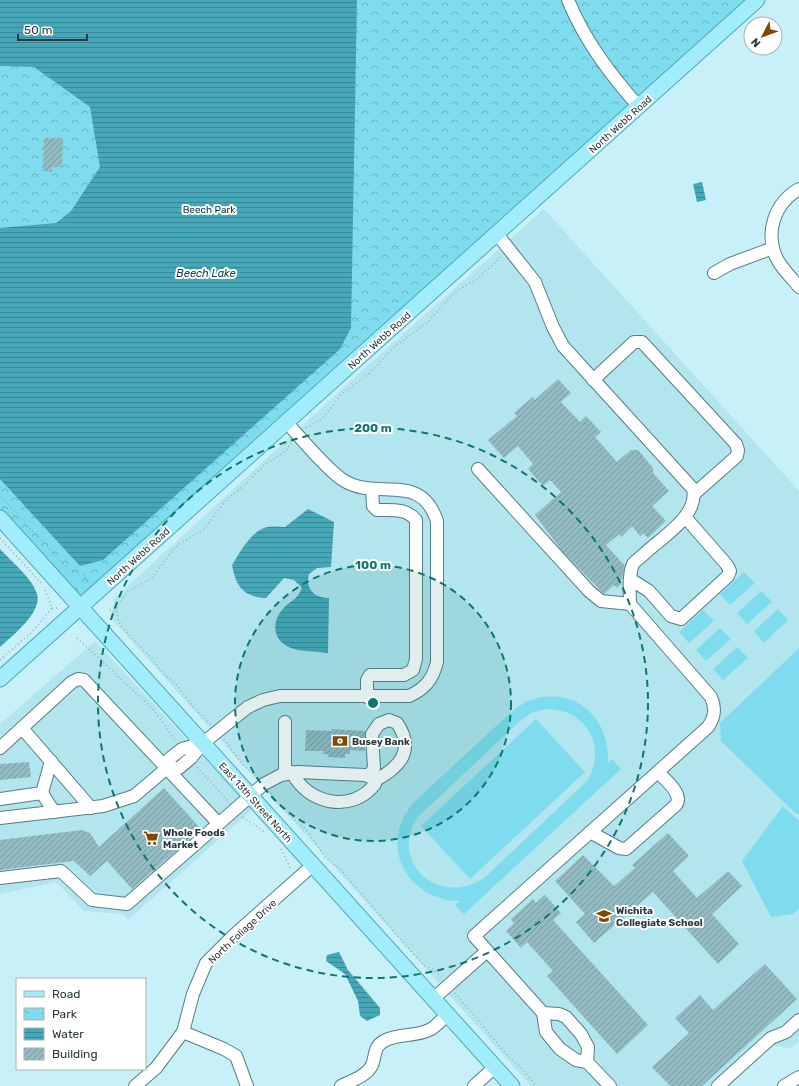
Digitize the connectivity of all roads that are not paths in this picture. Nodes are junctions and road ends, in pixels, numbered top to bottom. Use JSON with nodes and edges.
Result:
{"nodes":[{"id":1,"x":568,"y":0,"type":"edge"},
{"id":2,"x":757,"y":0,"type":"edge"},
{"id":3,"x":639,"y":107,"type":"junction"},
{"id":4,"x":799,"y":189,"type":"edge"},
{"id":5,"x":497,"y":234,"type":"junction"},
{"id":6,"x":774,"y":248,"type":"junction"},
{"id":7,"x":714,"y":273,"type":"dead end"},
{"id":8,"x":799,"y":286,"type":"edge"},
{"id":9,"x":593,"y":380,"type":"junction"},
{"id":10,"x":287,"y":423,"type":"junction"},
{"id":11,"x":478,"y":469,"type":"dead end"},
{"id":12,"x":372,"y":489,"type":"junction"},
{"id":13,"x":694,"y":494,"type":"junction"},
{"id":14,"x":685,"y":517,"type":"junction"},
{"id":15,"x":0,"y":518,"type":"edge"},
{"id":16,"x":630,"y":579,"type":"junction"},
{"id":17,"x":437,"y":594,"type":"junction"},
{"id":18,"x":417,"y":595,"type":"junction"},
{"id":19,"x":630,"y":604,"type":"junction"},
{"id":20,"x":80,"y":607,"type":"junction"},
{"id":21,"x":0,"y":679,"type":"edge"},
{"id":22,"x":366,"y":697,"type":"junction"},
{"id":23,"x":285,"y":722,"type":"dead end"},
{"id":24,"x":22,"y":728,"type":"junction"},
{"id":25,"x":203,"y":743,"type":"junction"},
{"id":26,"x":0,"y":748,"type":"edge"},
{"id":27,"x":51,"y":761,"type":"junction"},
{"id":28,"x":167,"y":768,"type":"junction"},
{"id":29,"x":658,"y":772,"type":"junction"},
{"id":30,"x":289,"y":773,"type":"junction"},
{"id":31,"x":371,"y":779,"type":"junction"},
{"id":32,"x":42,"y":793,"type":"junction"},
{"id":33,"x":250,"y":795,"type":"junction"},
{"id":34,"x":0,"y":799,"type":"edge"},
{"id":35,"x":91,"y":808,"type":"junction"},
{"id":36,"x":54,"y":812,"type":"junction"},
{"id":37,"x":0,"y":818,"type":"edge"},
{"id":38,"x":218,"y":823,"type":"junction"},
{"id":39,"x":590,"y":832,"type":"junction"},
{"id":40,"x":313,"y":865,"type":"junction"},
{"id":41,"x":0,"y":878,"type":"edge"},
{"id":42,"x":487,"y":951,"type":"junction"},
{"id":43,"x":433,"y":999,"type":"junction"},
{"id":44,"x":543,"y":1013,"type":"junction"},
{"id":45,"x":448,"y":1014,"type":"junction"},
{"id":46,"x":799,"y":1020,"type":"edge"},
{"id":47,"x":183,"y":1032,"type":"junction"},
{"id":48,"x":587,"y":1062,"type":"junction"},
{"id":49,"x":495,"y":1067,"type":"junction"},
{"id":50,"x":799,"y":1077,"type":"edge"},
{"id":51,"x":141,"y":1084,"type":"edge"},
{"id":52,"x":247,"y":1086,"type":"edge"},
{"id":53,"x":341,"y":1086,"type":"edge"},
{"id":54,"x":474,"y":1086,"type":"edge"},
{"id":55,"x":512,"y":1086,"type":"edge"},
{"id":56,"x":610,"y":1086,"type":"edge"},
{"id":57,"x":718,"y":1086,"type":"edge"},
{"id":58,"x":784,"y":1086,"type":"edge"}],
"edges":[{"from":1,"to":3,"type":"street"},
{"from":2,"to":3,"type":"main road","name":"North Webb Road"},
{"from":3,"to":5,"type":"main road","name":"North Webb Road"},
{"from":4,"to":6,"type":"street"},
{"from":5,"to":9,"type":"street"},
{"from":5,"to":10,"type":"main road","name":"North Webb Road"},
{"from":6,"to":7,"type":"street"},
{"from":6,"to":8,"type":"street"},
{"from":9,"to":13,"type":"street"},
{"from":9,"to":13,"type":"street"},
{"from":10,"to":12,"type":"street"},
{"from":10,"to":20,"type":"main road","name":"North Webb Road"},
{"from":11,"to":19,"type":"street"},
{"from":12,"to":17,"type":"street"},
{"from":12,"to":18,"type":"street"},
{"from":13,"to":14,"type":"street"},
{"from":14,"to":16,"type":"street"},
{"from":14,"to":16,"type":"street"},
{"from":15,"to":20,"type":"main road","name":"East 13th Street North"},
{"from":16,"to":19,"type":"street"},
{"from":17,"to":18,"type":"street"},
{"from":17,"to":22,"type":"street"},
{"from":18,"to":22,"type":"street"},
{"from":19,"to":29,"type":"street"},
{"from":20,"to":21,"type":"main road","name":"North Webb Road"},
{"from":20,"to":25,"type":"main road","name":"East 13th Street North"},
{"from":22,"to":25,"type":"street"},
{"from":23,"to":30,"type":"street"},
{"from":24,"to":26,"type":"street"},
{"from":24,"to":27,"type":"street"},
{"from":24,"to":28,"type":"street"},
{"from":25,"to":28,"type":"street"},
{"from":25,"to":33,"type":"main road","name":"East 13th Street North"},
{"from":27,"to":32,"type":"street"},
{"from":27,"to":35,"type":"street"},
{"from":28,"to":35,"type":"street"},
{"from":28,"to":38,"type":"street"},
{"from":29,"to":39,"type":"street"},
{"from":29,"to":39,"type":"street"},
{"from":30,"to":31,"type":"street"},
{"from":30,"to":31,"type":"street"},
{"from":30,"to":33,"type":"street"},
{"from":31,"to":31,"type":"street"},
{"from":32,"to":34,"type":"street"},
{"from":32,"to":36,"type":"street"},
{"from":33,"to":38,"type":"street"},
{"from":33,"to":40,"type":"main road","name":"East 13th Street North"},
{"from":35,"to":36,"type":"street"},
{"from":36,"to":37,"type":"street"},
{"from":38,"to":41,"type":"street"},
{"from":39,"to":42,"type":"street"},
{"from":40,"to":43,"type":"main road","name":"East 13th Street North"},
{"from":40,"to":47,"type":"street","name":"North Foliage Drive"},
{"from":42,"to":43,"type":"street"},
{"from":42,"to":44,"type":"street"},
{"from":43,"to":45,"type":"main road","name":"East 13th Street North"},
{"from":44,"to":48,"type":"street"},
{"from":44,"to":48,"type":"street"},
{"from":45,"to":49,"type":"main road","name":"East 13th Street North"},
{"from":45,"to":53,"type":"street"},
{"from":46,"to":57,"type":"street"},
{"from":47,"to":51,"type":"street","name":"North Foliage Drive"},
{"from":47,"to":52,"type":"street"},
{"from":48,"to":56,"type":"street"},
{"from":49,"to":54,"type":"street"},
{"from":49,"to":55,"type":"main road","name":"East 13th Street North"},
{"from":50,"to":58,"type":"street"}]}
